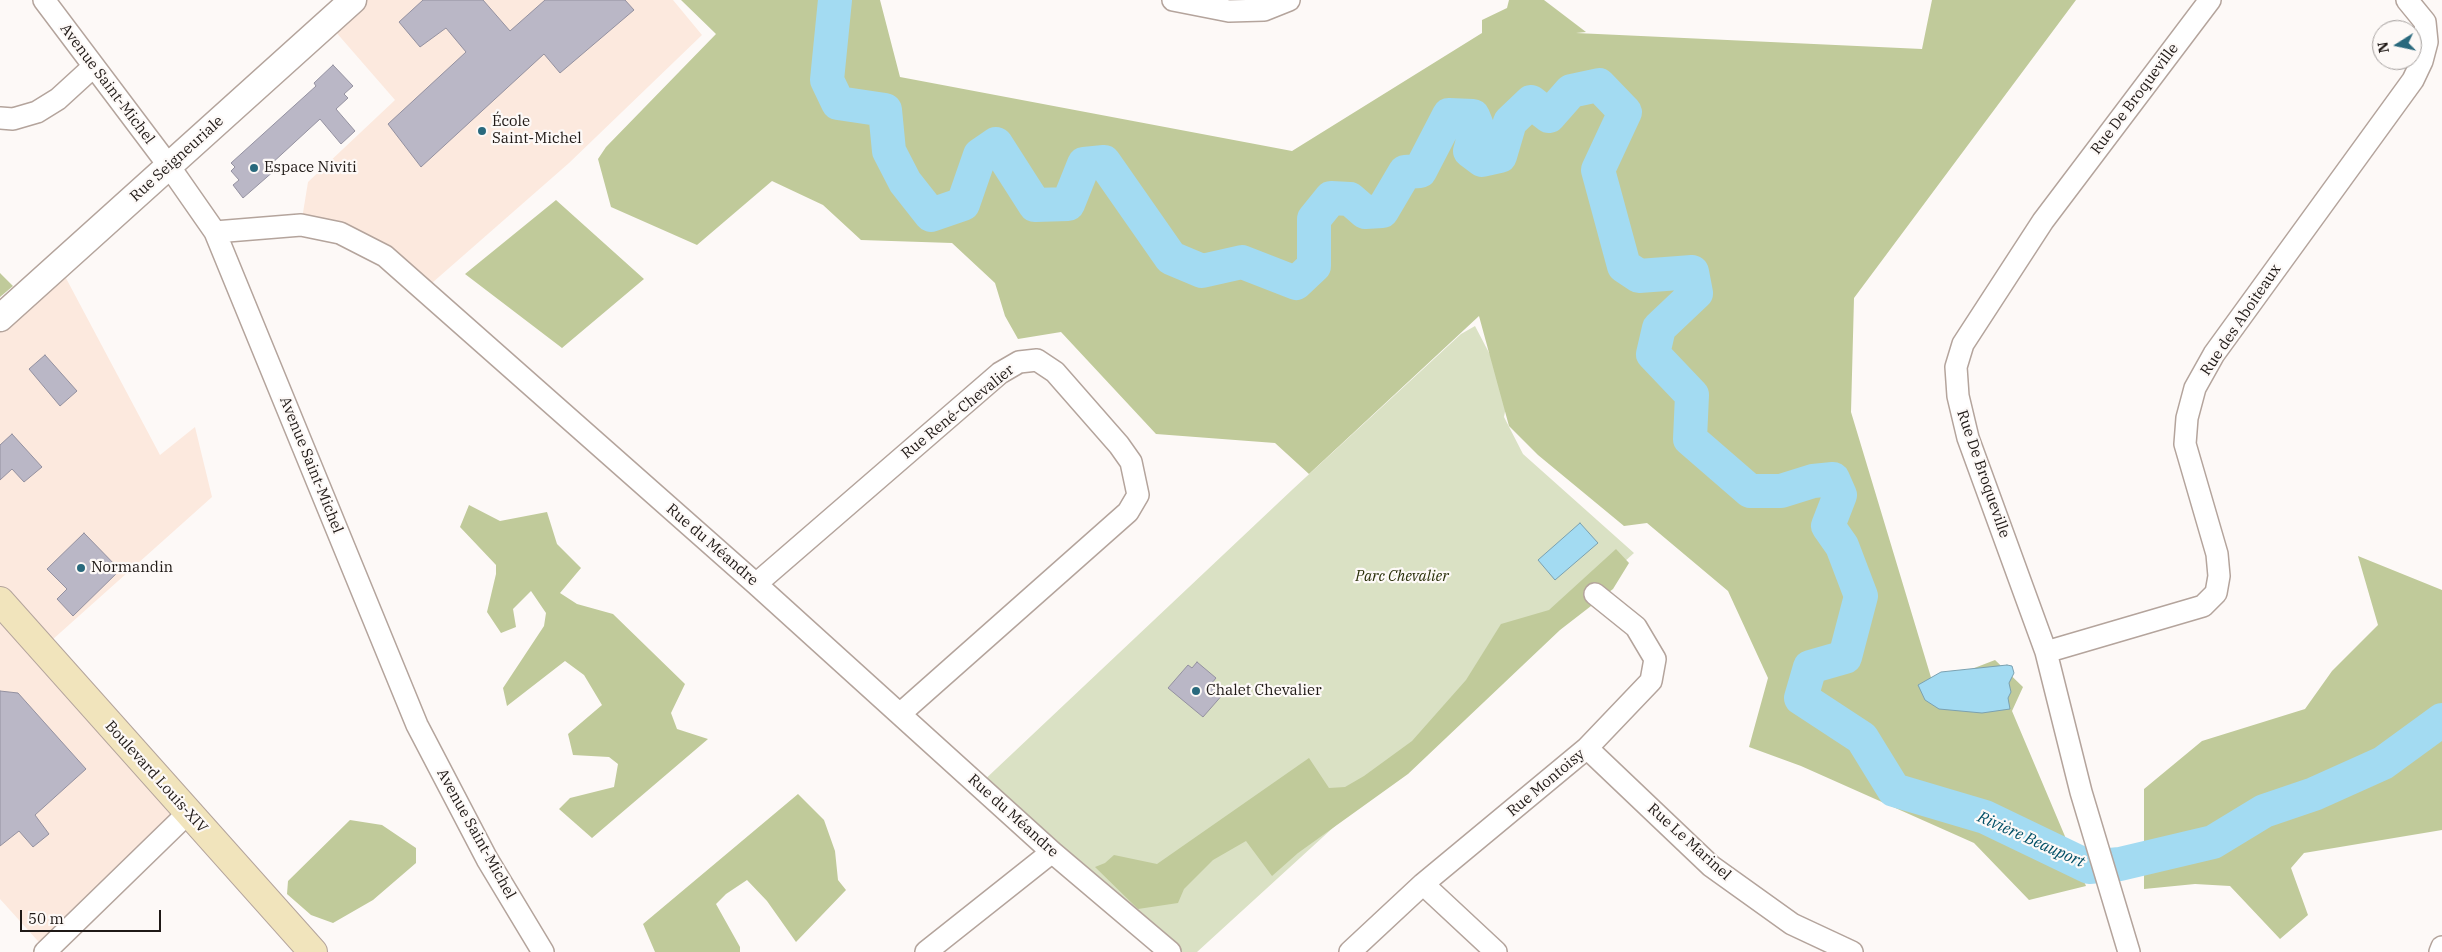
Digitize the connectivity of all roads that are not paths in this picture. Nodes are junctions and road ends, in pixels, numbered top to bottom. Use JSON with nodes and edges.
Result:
{"nodes":[{"id":1,"x":353,"y":0,"type":"edge"},
{"id":2,"x":1173,"y":0,"type":"edge"},
{"id":3,"x":1289,"y":0,"type":"edge"},
{"id":4,"x":2210,"y":0,"type":"edge"},
{"id":5,"x":2407,"y":0,"type":"edge"},
{"id":6,"x":49,"y":2,"type":"edge"},
{"id":7,"x":93,"y":67,"type":"junction"},
{"id":8,"x":0,"y":118,"type":"edge"},
{"id":9,"x":169,"y":166,"type":"junction"},
{"id":10,"x":215,"y":232,"type":"junction"},
{"id":11,"x":0,"y":318,"type":"edge"},
{"id":12,"x":756,"y":584,"type":"junction"},
{"id":13,"x":1596,"y":594,"type":"dead end"},
{"id":14,"x":0,"y":601,"type":"edge"},
{"id":15,"x":2046,"y":652,"type":"junction"},
{"id":16,"x":901,"y":713,"type":"junction"},
{"id":17,"x":1587,"y":748,"type":"junction"},
{"id":18,"x":188,"y":813,"type":"junction"},
{"id":19,"x":1052,"y":852,"type":"junction"},
{"id":20,"x":1423,"y":884,"type":"junction"},
{"id":21,"x":2442,"y":947,"type":"edge"},
{"id":22,"x":45,"y":952,"type":"edge"},
{"id":23,"x":312,"y":952,"type":"edge"},
{"id":24,"x":543,"y":952,"type":"edge"},
{"id":25,"x":926,"y":952,"type":"edge"},
{"id":26,"x":1170,"y":952,"type":"edge"},
{"id":27,"x":1350,"y":952,"type":"edge"},
{"id":28,"x":1496,"y":952,"type":"edge"},
{"id":29,"x":1852,"y":952,"type":"edge"},
{"id":30,"x":2130,"y":952,"type":"edge"},
{"id":31,"x":2440,"y":952,"type":"edge"}],
"edges":[{"from":1,"to":9,"type":"street","name":"Rue Seigneuriale"},
{"from":2,"to":3,"type":"street"},
{"from":4,"to":15,"type":"street","name":"Rue De Broqueville"},
{"from":5,"to":15,"type":"street","name":"Rue des Aboiteaux"},
{"from":6,"to":7,"type":"street","name":"Avenue Saint-Michel"},
{"from":7,"to":8,"type":"street"},
{"from":7,"to":9,"type":"street","name":"Avenue Saint-Michel"},
{"from":9,"to":10,"type":"street","name":"Avenue Saint-Michel"},
{"from":9,"to":11,"type":"street","name":"Rue Seigneuriale"},
{"from":10,"to":12,"type":"street","name":"Rue du Méandre"},
{"from":10,"to":24,"type":"street","name":"Avenue Saint-Michel"},
{"from":12,"to":16,"type":"street","name":"Rue du Méandre"},
{"from":12,"to":16,"type":"street","name":"Rue René-Chevalier"},
{"from":13,"to":17,"type":"street","name":"Rue Montoisy"},
{"from":14,"to":18,"type":"main road","name":"Boulevard Louis-XIV"},
{"from":15,"to":30,"type":"street","name":"Rue De Broqueville"},
{"from":16,"to":19,"type":"street","name":"Rue du Méandre"},
{"from":17,"to":20,"type":"street","name":"Rue Montoisy"},
{"from":17,"to":29,"type":"street","name":"Rue Le Marinel"},
{"from":18,"to":22,"type":"street"},
{"from":18,"to":23,"type":"main road","name":"Boulevard Louis-XIV"},
{"from":19,"to":25,"type":"street"},
{"from":19,"to":26,"type":"street","name":"Rue du Méandre"},
{"from":20,"to":27,"type":"street","name":"Rue Montoisy"},
{"from":20,"to":28,"type":"street"},
{"from":21,"to":31,"type":"street"}]}
